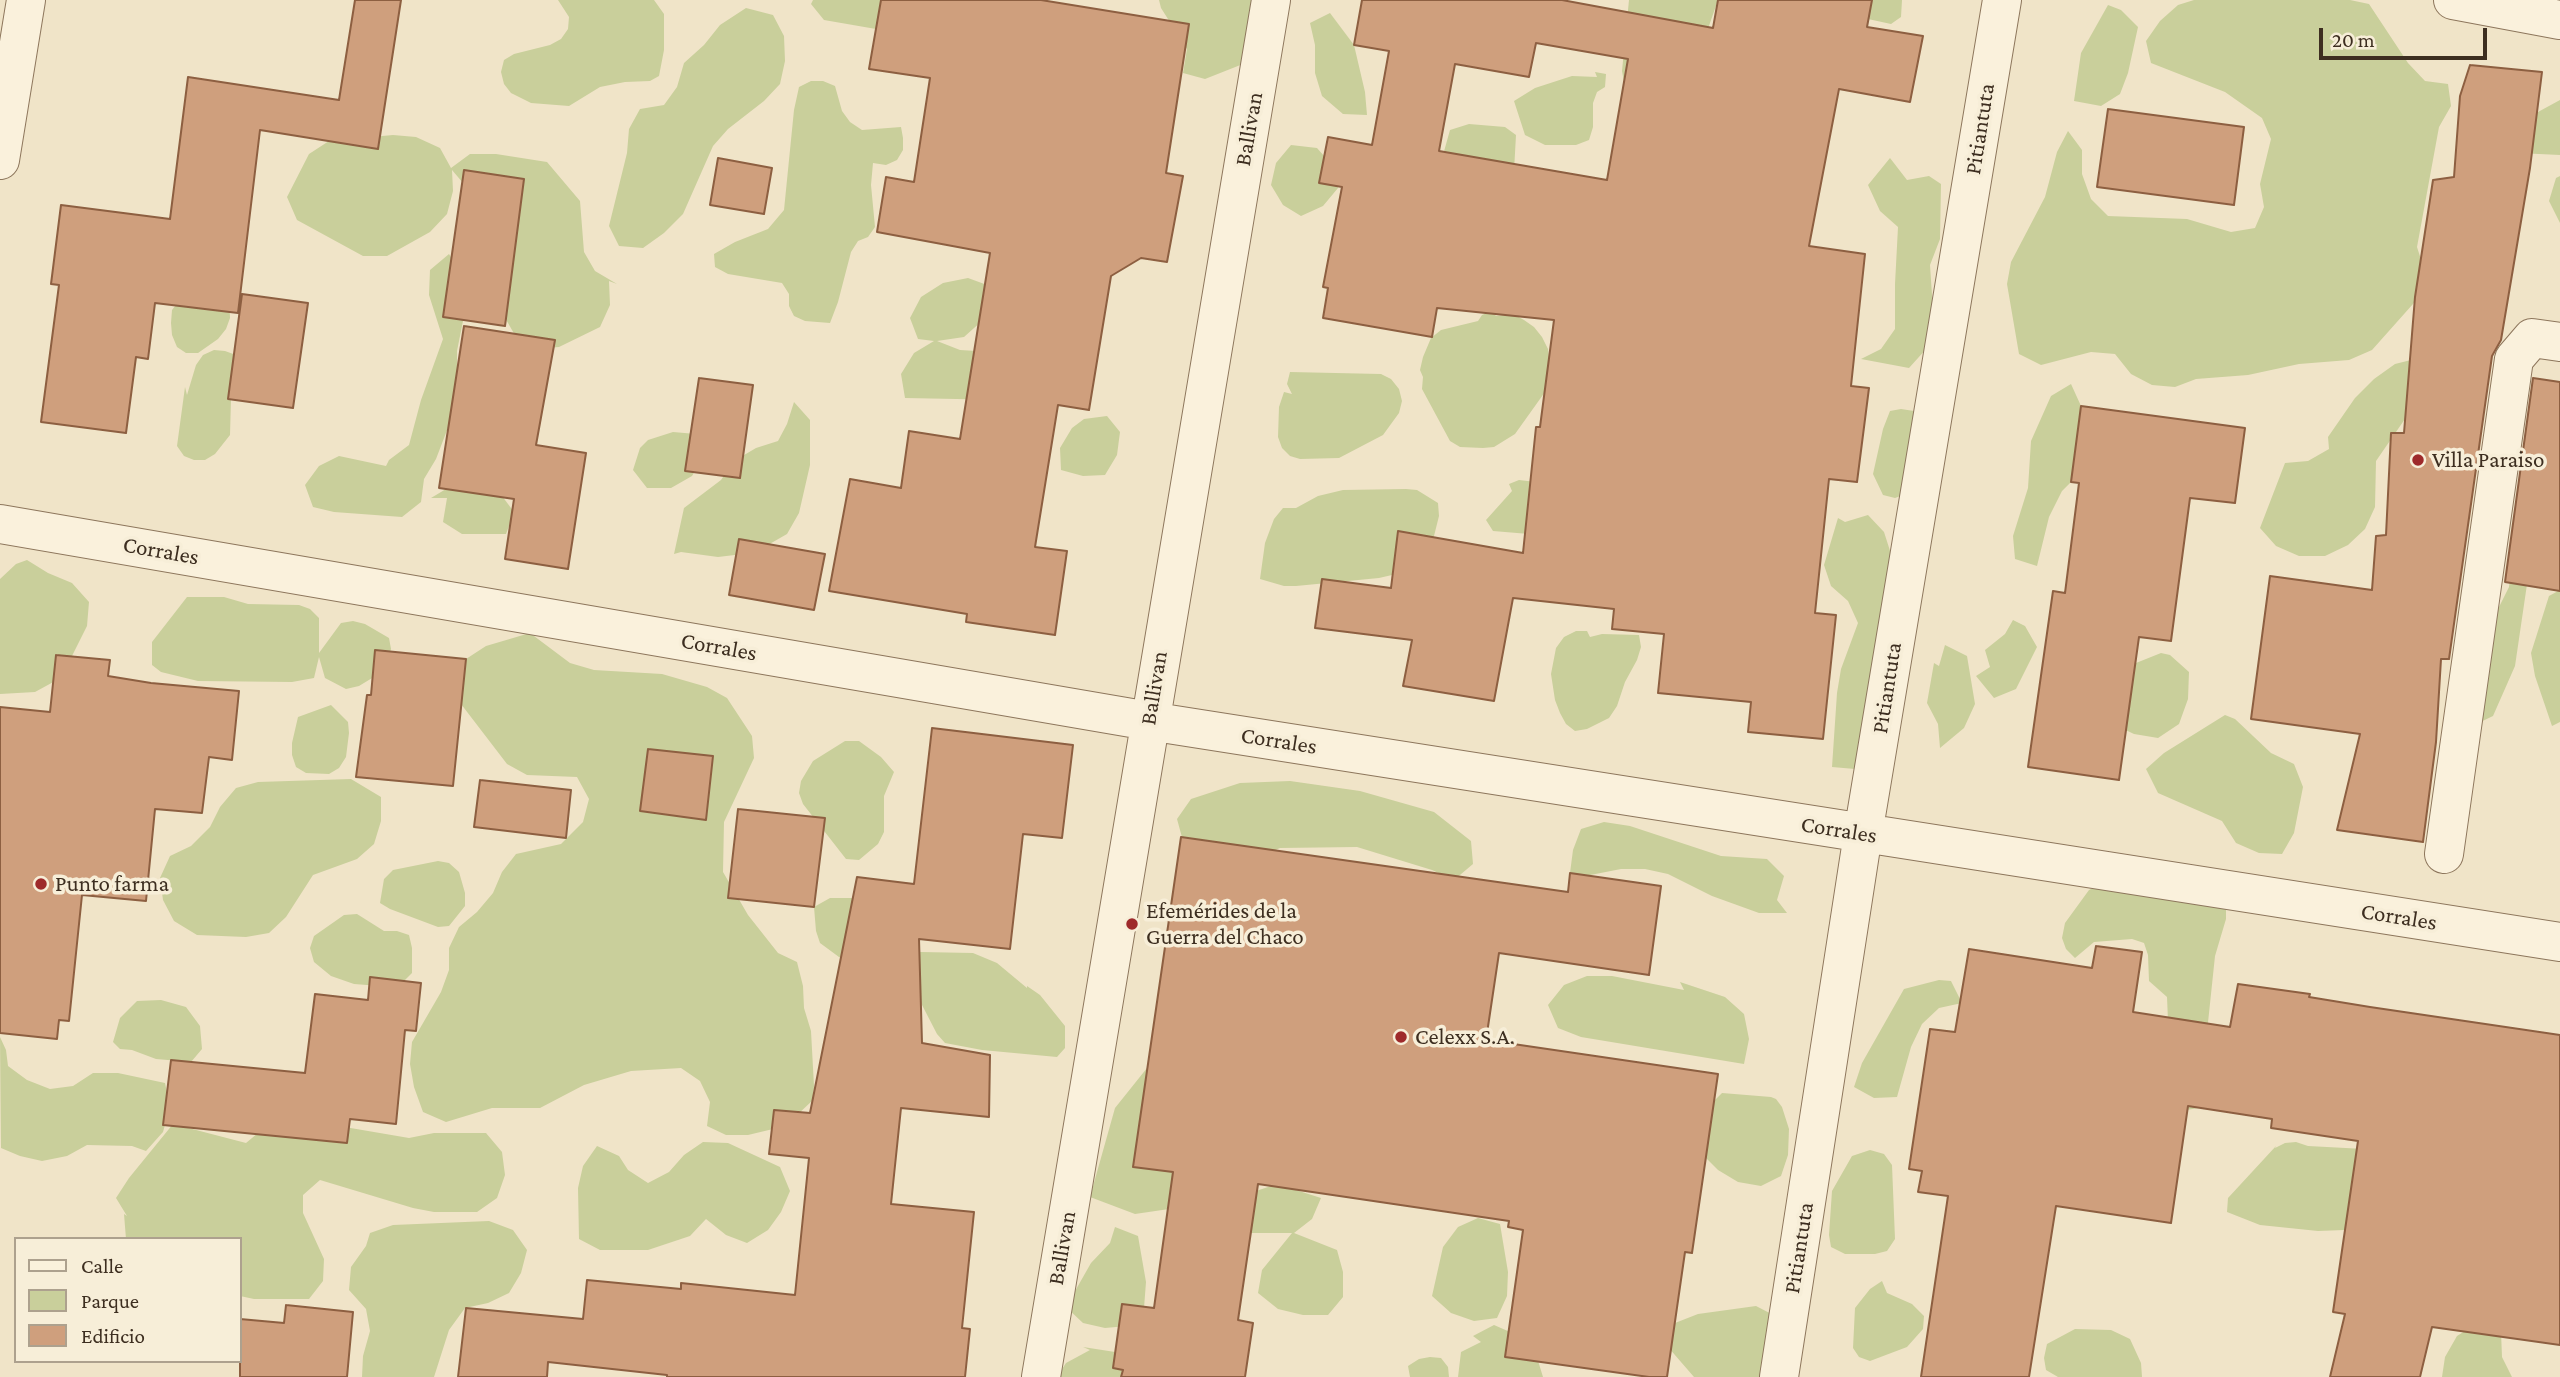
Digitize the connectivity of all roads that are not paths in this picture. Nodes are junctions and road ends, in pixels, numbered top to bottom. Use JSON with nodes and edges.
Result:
{"nodes":[{"id":1,"x":26,"y":0,"type":"edge"},
{"id":2,"x":1271,"y":0,"type":"edge"},
{"id":3,"x":2002,"y":0,"type":"edge"},
{"id":4,"x":2453,"y":0,"type":"edge"},
{"id":5,"x":2560,"y":20,"type":"edge"},
{"id":6,"x":0,"y":160,"type":"edge"},
{"id":7,"x":2560,"y":342,"type":"edge"},
{"id":8,"x":0,"y":524,"type":"edge"},
{"id":9,"x":1149,"y":721,"type":"junction"},
{"id":10,"x":1863,"y":834,"type":"junction"},
{"id":11,"x":2444,"y":854,"type":"dead end"},
{"id":12,"x":2560,"y":942,"type":"edge"},
{"id":13,"x":1041,"y":1377,"type":"edge"},
{"id":14,"x":1779,"y":1377,"type":"edge"}],
"edges":[{"from":1,"to":6,"type":"street"},
{"from":2,"to":9,"type":"street","name":"Ballivan"},
{"from":3,"to":10,"type":"street","name":"Pitiantuta"},
{"from":4,"to":5,"type":"street"},
{"from":7,"to":11,"type":"street"},
{"from":8,"to":9,"type":"street","name":"Corrales"},
{"from":9,"to":10,"type":"street","name":"Corrales"},
{"from":9,"to":13,"type":"street","name":"Ballivan"},
{"from":10,"to":12,"type":"street","name":"Corrales"},
{"from":10,"to":14,"type":"street","name":"Pitiantuta"}]}
